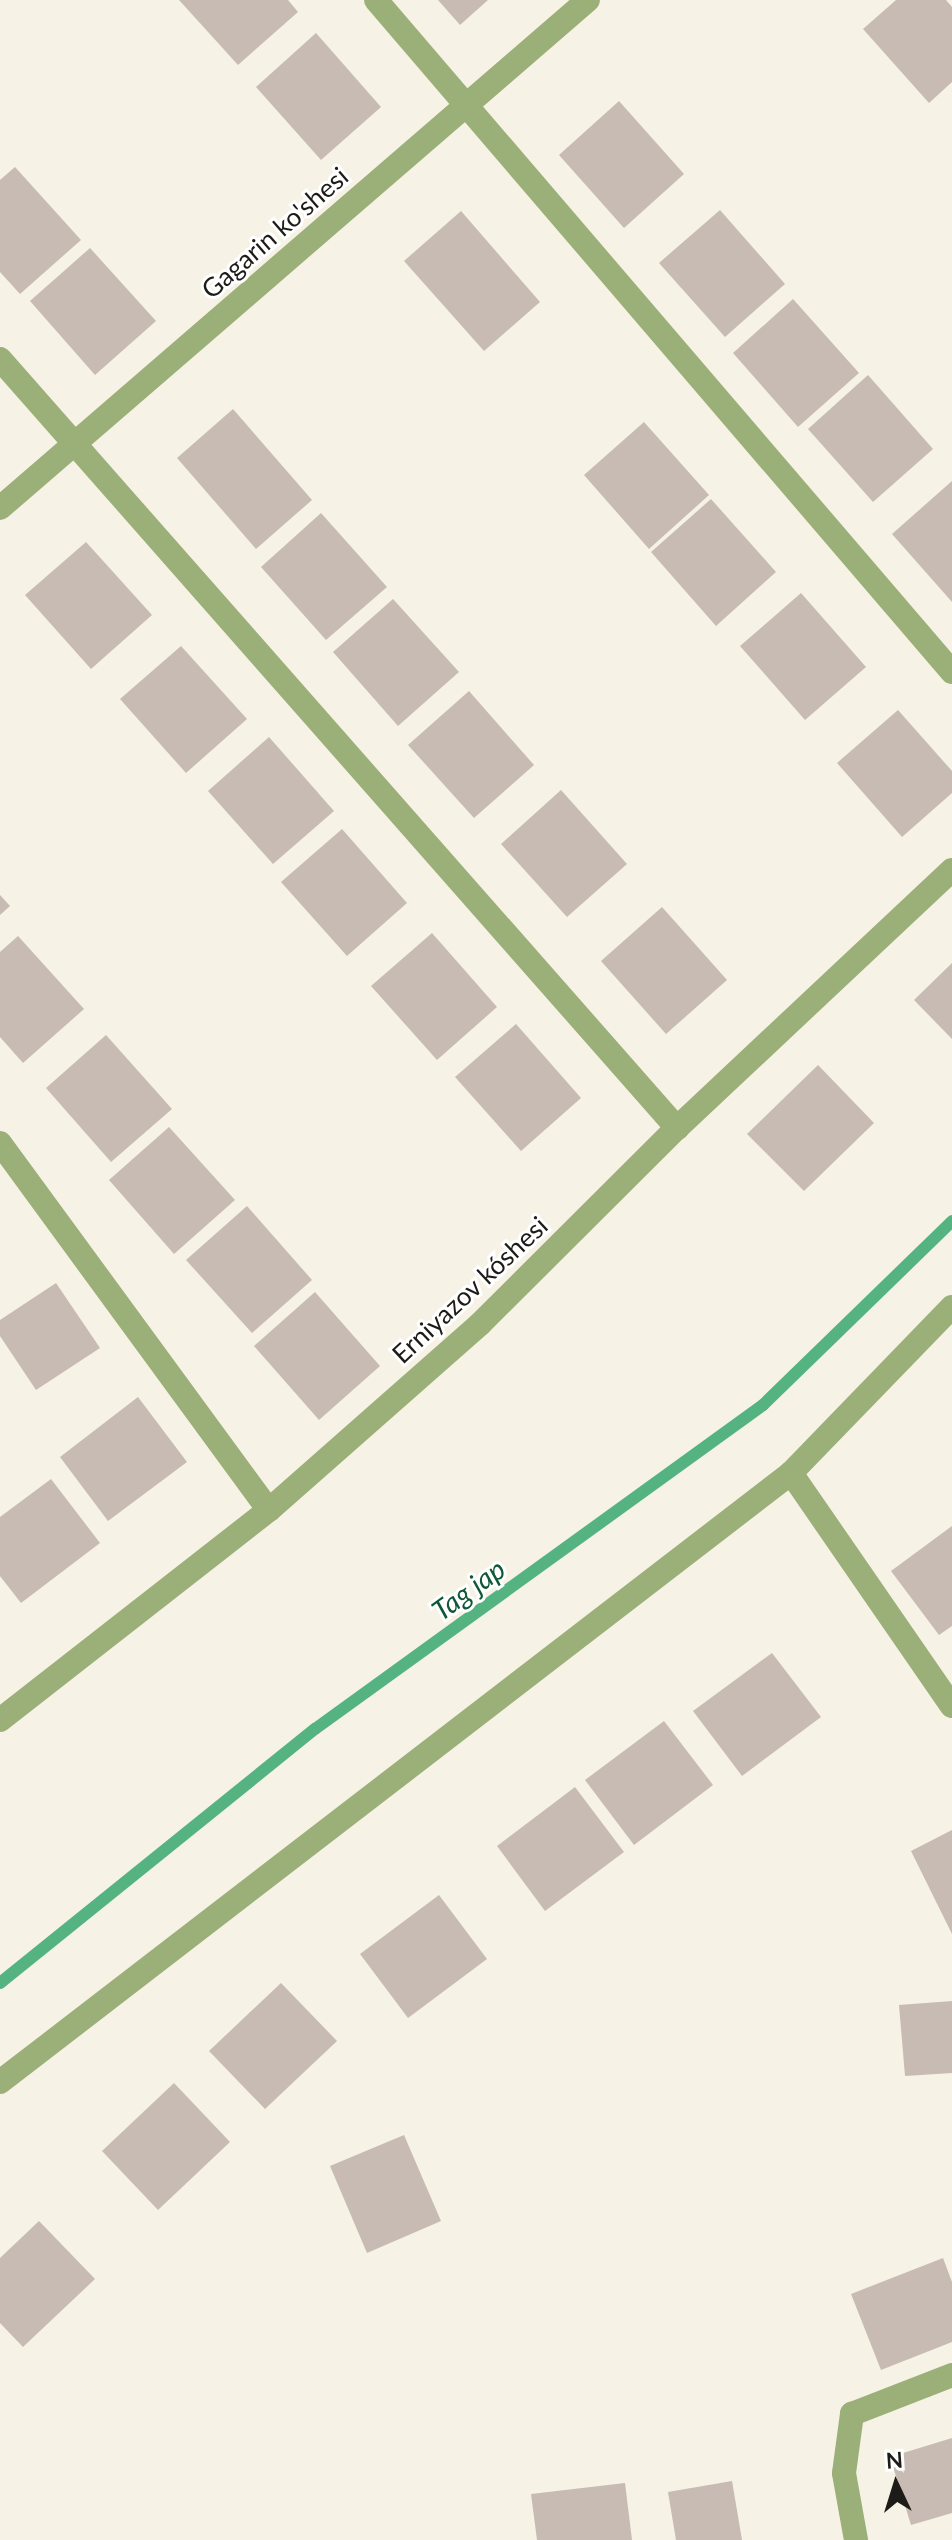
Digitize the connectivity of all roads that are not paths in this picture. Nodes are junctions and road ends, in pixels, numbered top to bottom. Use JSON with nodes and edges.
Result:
{"nodes":[{"id":1,"x":376,"y":0,"type":"edge"},
{"id":2,"x":588,"y":0,"type":"edge"},
{"id":3,"x":466,"y":104,"type":"junction"},
{"id":4,"x":0,"y":359,"type":"edge"},
{"id":5,"x":74,"y":445,"type":"junction"},
{"id":6,"x":0,"y":508,"type":"edge"},
{"id":7,"x":952,"y":672,"type":"edge"},
{"id":8,"x":952,"y":870,"type":"edge"},
{"id":9,"x":677,"y":1128,"type":"junction"},
{"id":10,"x":0,"y":1143,"type":"edge"},
{"id":11,"x":952,"y":1307,"type":"edge"},
{"id":12,"x":791,"y":1473,"type":"junction"},
{"id":13,"x":269,"y":1510,"type":"junction"},
{"id":14,"x":952,"y":1706,"type":"edge"},
{"id":15,"x":0,"y":1720,"type":"edge"},
{"id":16,"x":0,"y":2082,"type":"edge"},
{"id":17,"x":952,"y":2375,"type":"edge"},
{"id":18,"x":856,"y":2540,"type":"edge"}],
"edges":[{"from":1,"to":3,"type":"street"},
{"from":2,"to":3,"type":"street","name":"Gagarin ko'shesi"},
{"from":3,"to":5,"type":"street","name":"Gagarin ko'shesi"},
{"from":3,"to":7,"type":"street"},
{"from":4,"to":5,"type":"street"},
{"from":5,"to":6,"type":"street","name":"Gagarin ko'shesi"},
{"from":5,"to":9,"type":"street"},
{"from":8,"to":9,"type":"street","name":"Erniyazov kóshesi"},
{"from":9,"to":13,"type":"street","name":"Erniyazov kóshesi"},
{"from":10,"to":13,"type":"street"},
{"from":11,"to":12,"type":"street"},
{"from":12,"to":14,"type":"street"},
{"from":12,"to":16,"type":"street"},
{"from":13,"to":15,"type":"street","name":"Erniyazov kóshesi"},
{"from":17,"to":18,"type":"street"}]}
